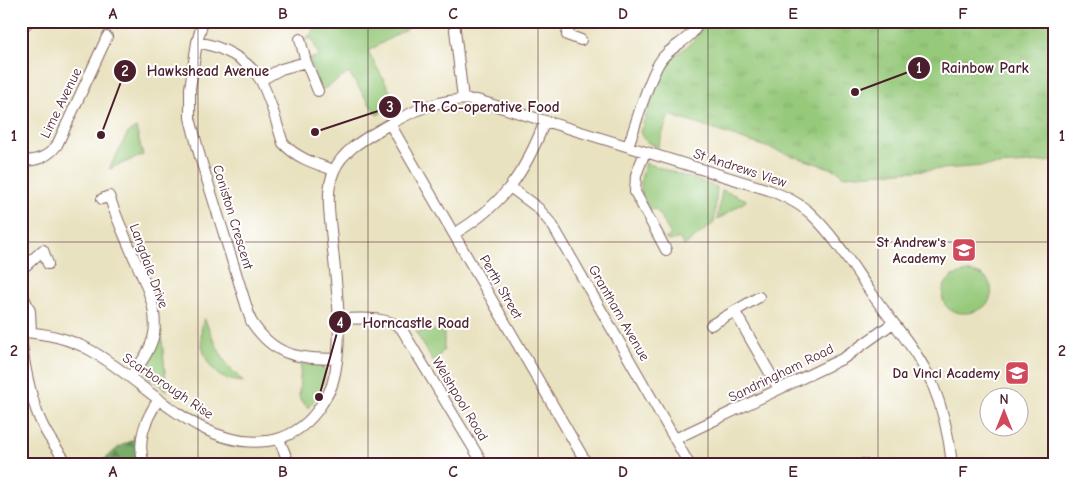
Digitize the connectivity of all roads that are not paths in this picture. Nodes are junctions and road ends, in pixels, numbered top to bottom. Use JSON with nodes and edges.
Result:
{"nodes":[{"id":1,"x":28,"y":21,"type":"edge"},
{"id":2,"x":203,"y":21,"type":"edge"},
{"id":3,"x":454,"y":21,"type":"edge"},
{"id":4,"x":571,"y":21,"type":"edge"},
{"id":5,"x":698,"y":21,"type":"edge"},
{"id":6,"x":21,"y":27,"type":"edge"},
{"id":7,"x":107,"y":37,"type":"dead end"},
{"id":8,"x":300,"y":39,"type":"dead end"},
{"id":9,"x":581,"y":40,"type":"dead end"},
{"id":10,"x":197,"y":42,"type":"junction"},
{"id":11,"x":306,"y":62,"type":"junction"},
{"id":12,"x":261,"y":80,"type":"junction"},
{"id":13,"x":318,"y":91,"type":"dead end"},
{"id":14,"x":463,"y":99,"type":"junction"},
{"id":15,"x":545,"y":121,"type":"junction"},
{"id":16,"x":390,"y":124,"type":"junction"},
{"id":17,"x":628,"y":146,"type":"junction"},
{"id":18,"x":645,"y":152,"type":"junction"},
{"id":19,"x":21,"y":161,"type":"edge"},
{"id":20,"x":334,"y":170,"type":"junction"},
{"id":21,"x":510,"y":187,"type":"junction"},
{"id":22,"x":102,"y":199,"type":"dead end"},
{"id":23,"x":454,"y":234,"type":"junction"},
{"id":24,"x":666,"y":250,"type":"dead end"},
{"id":25,"x":48,"y":264,"type":"dead end"},
{"id":26,"x":21,"y":270,"type":"edge"},
{"id":27,"x":21,"y":291,"type":"edge"},
{"id":28,"x":759,"y":298,"type":"dead end"},
{"id":29,"x":735,"y":312,"type":"junction"},
{"id":30,"x":338,"y":319,"type":"junction"},
{"id":31,"x":893,"y":323,"type":"junction"},
{"id":32,"x":711,"y":325,"type":"dead end"},
{"id":33,"x":25,"y":332,"type":"edge"},
{"id":34,"x":337,"y":359,"type":"junction"},
{"id":35,"x":130,"y":377,"type":"junction"},
{"id":36,"x":779,"y":389,"type":"junction"},
{"id":37,"x":159,"y":399,"type":"junction"},
{"id":38,"x":279,"y":439,"type":"junction"},
{"id":39,"x":675,"y":439,"type":"junction"},
{"id":40,"x":68,"y":464,"type":"edge"},
{"id":41,"x":144,"y":464,"type":"edge"},
{"id":42,"x":289,"y":464,"type":"edge"},
{"id":43,"x":483,"y":464,"type":"edge"},
{"id":44,"x":586,"y":464,"type":"edge"},
{"id":45,"x":689,"y":464,"type":"edge"},
{"id":46,"x":952,"y":464,"type":"edge"}],
"edges":[{"from":1,"to":6,"type":"main road"},
{"from":2,"to":10,"type":"street","name":"Coniston Crescent"},
{"from":3,"to":14,"type":"street"},
{"from":4,"to":9,"type":"street"},
{"from":5,"to":17,"type":"street"},
{"from":7,"to":19,"type":"street","name":"Lime Avenue"},
{"from":8,"to":11,"type":"street"},
{"from":10,"to":12,"type":"street"},
{"from":10,"to":34,"type":"street","name":"Coniston Crescent"},
{"from":11,"to":12,"type":"street"},
{"from":11,"to":13,"type":"street"},
{"from":12,"to":20,"type":"street"},
{"from":14,"to":15,"type":"street","name":"St Andrews View"},
{"from":14,"to":16,"type":"street","name":"Scarborough Rise"},
{"from":15,"to":17,"type":"street","name":"St Andrews View"},
{"from":15,"to":21,"type":"street"},
{"from":16,"to":20,"type":"street","name":"Scarborough Rise"},
{"from":16,"to":23,"type":"street","name":"Perth Street"},
{"from":17,"to":18,"type":"street","name":"St Andrews View"},
{"from":18,"to":24,"type":"street"},
{"from":18,"to":31,"type":"street","name":"St Andrews View"},
{"from":20,"to":30,"type":"street","name":"Scarborough Rise"},
{"from":21,"to":23,"type":"street"},
{"from":21,"to":39,"type":"street","name":"Grantham Avenue"},
{"from":22,"to":35,"type":"street","name":"Langdale Drive"},
{"from":23,"to":44,"type":"street","name":"Perth Street"},
{"from":25,"to":26,"type":"street"},
{"from":27,"to":33,"type":"street"},
{"from":28,"to":29,"type":"street"},
{"from":29,"to":32,"type":"street"},
{"from":29,"to":36,"type":"street"},
{"from":30,"to":34,"type":"street","name":"Scarborough Rise"},
{"from":30,"to":43,"type":"street","name":"Welshpool Road"},
{"from":31,"to":36,"type":"street","name":"Sandringham Road"},
{"from":31,"to":46,"type":"street","name":"St Andrews View"},
{"from":33,"to":35,"type":"street","name":"Scarborough Rise"},
{"from":33,"to":40,"type":"street"},
{"from":34,"to":38,"type":"street","name":"Scarborough Rise"},
{"from":35,"to":37,"type":"street","name":"Scarborough Rise"},
{"from":36,"to":39,"type":"street","name":"Sandringham Road"},
{"from":37,"to":38,"type":"street","name":"Scarborough Rise"},
{"from":37,"to":41,"type":"street"},
{"from":38,"to":42,"type":"street"},
{"from":39,"to":45,"type":"street","name":"Grantham Avenue"}]}
